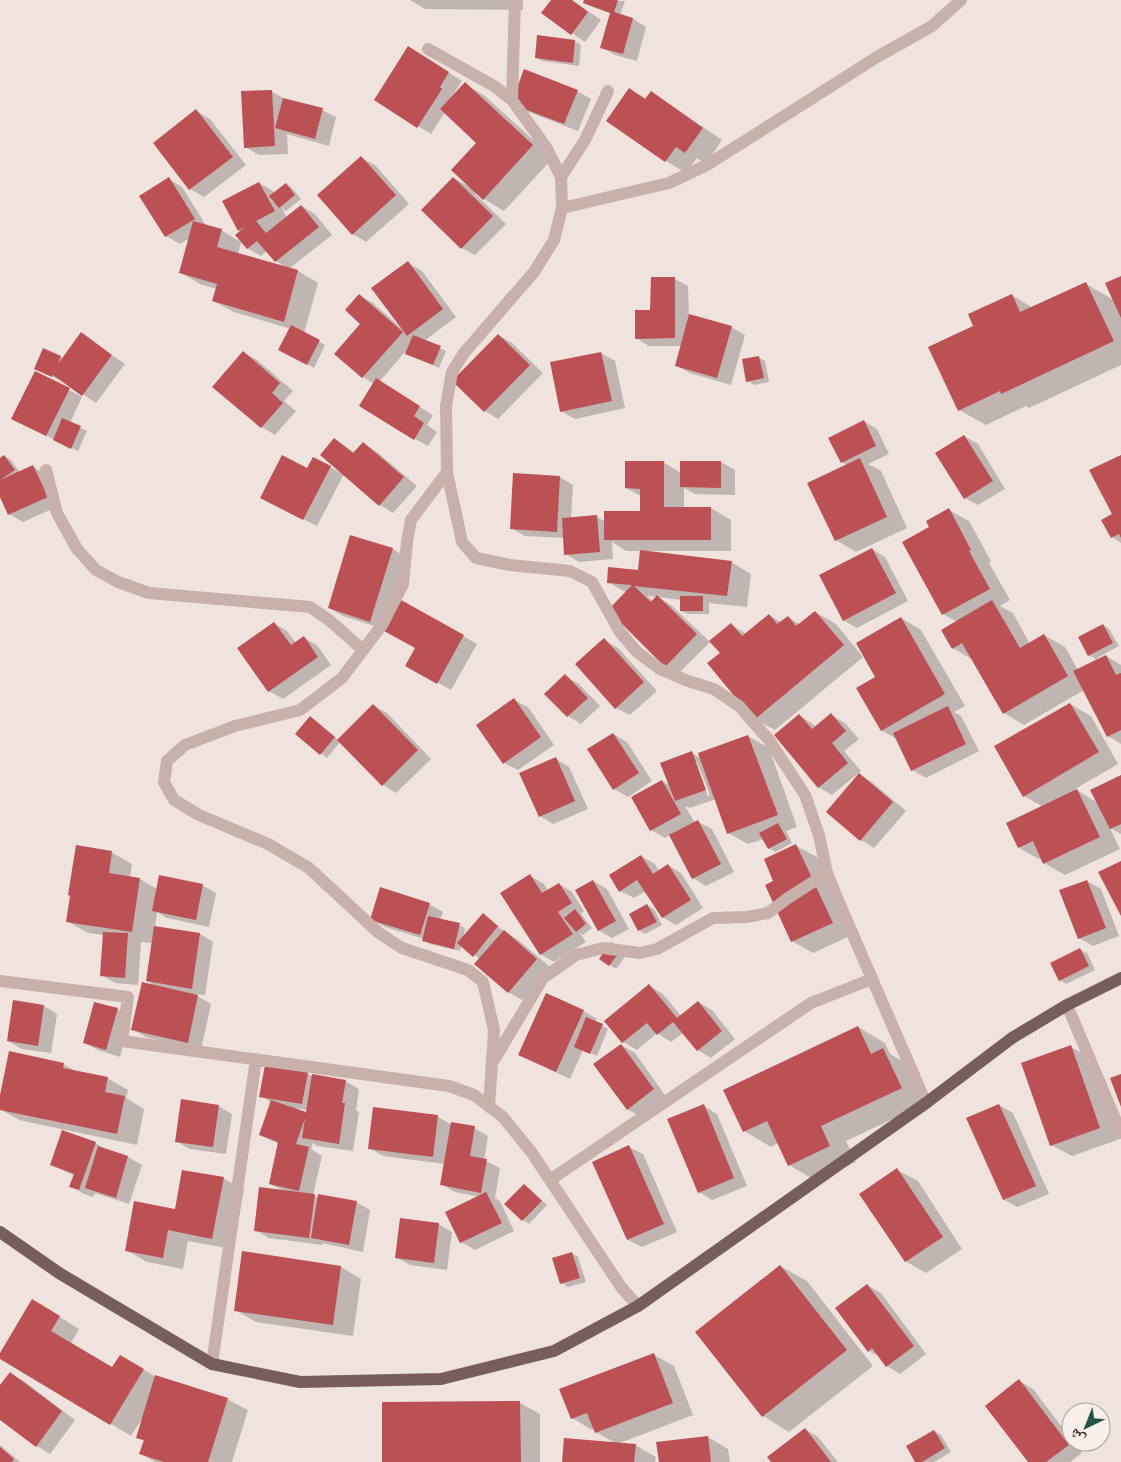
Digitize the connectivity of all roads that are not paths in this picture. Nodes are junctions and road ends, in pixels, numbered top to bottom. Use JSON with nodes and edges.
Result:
{"nodes":[{"id":1,"x":515,"y":0,"type":"edge"},
{"id":2,"x":961,"y":0,"type":"edge"},
{"id":3,"x":428,"y":49,"type":"dead end"},
{"id":4,"x":608,"y":91,"type":"dead end"},
{"id":5,"x":512,"y":100,"type":"junction"},
{"id":6,"x":561,"y":177,"type":"junction"},
{"id":7,"x":562,"y":208,"type":"junction"},
{"id":8,"x":46,"y":470,"type":"dead end"},
{"id":9,"x":447,"y":472,"type":"junction"},
{"id":10,"x":363,"y":650,"type":"junction"},
{"id":11,"x":827,"y":872,"type":"junction"},
{"id":12,"x":1121,"y":978,"type":"edge"},
{"id":13,"x":872,"y":979,"type":"junction"},
{"id":14,"x":0,"y":980,"type":"edge"},
{"id":15,"x":1067,"y":1004,"type":"junction"},
{"id":16,"x":256,"y":1060,"type":"junction"},
{"id":17,"x":492,"y":1063,"type":"junction"},
{"id":18,"x":926,"y":1103,"type":"junction"},
{"id":19,"x":490,"y":1107,"type":"junction"},
{"id":20,"x":1121,"y":1133,"type":"edge"},
{"id":21,"x":550,"y":1180,"type":"junction"},
{"id":22,"x":0,"y":1232,"type":"edge"},
{"id":23,"x":638,"y":1306,"type":"junction"},
{"id":24,"x":212,"y":1364,"type":"junction"}],
"edges":[{"from":1,"to":5,"type":"street"},
{"from":2,"to":7,"type":"street"},
{"from":3,"to":5,"type":"street"},
{"from":4,"to":6,"type":"street"},
{"from":5,"to":6,"type":"street"},
{"from":6,"to":7,"type":"street"},
{"from":7,"to":9,"type":"street"},
{"from":8,"to":10,"type":"street"},
{"from":9,"to":10,"type":"street"},
{"from":9,"to":11,"type":"street"},
{"from":10,"to":17,"type":"street"},
{"from":11,"to":13,"type":"street"},
{"from":11,"to":17,"type":"street"},
{"from":12,"to":15,"type":"main road"},
{"from":13,"to":18,"type":"street"},
{"from":13,"to":21,"type":"street"},
{"from":14,"to":16,"type":"street"},
{"from":15,"to":18,"type":"main road"},
{"from":15,"to":20,"type":"street"},
{"from":16,"to":19,"type":"street"},
{"from":16,"to":24,"type":"street"},
{"from":17,"to":19,"type":"street"},
{"from":18,"to":23,"type":"main road"},
{"from":19,"to":21,"type":"street"},
{"from":21,"to":23,"type":"street"},
{"from":22,"to":24,"type":"main road"},
{"from":23,"to":24,"type":"main road"}]}
